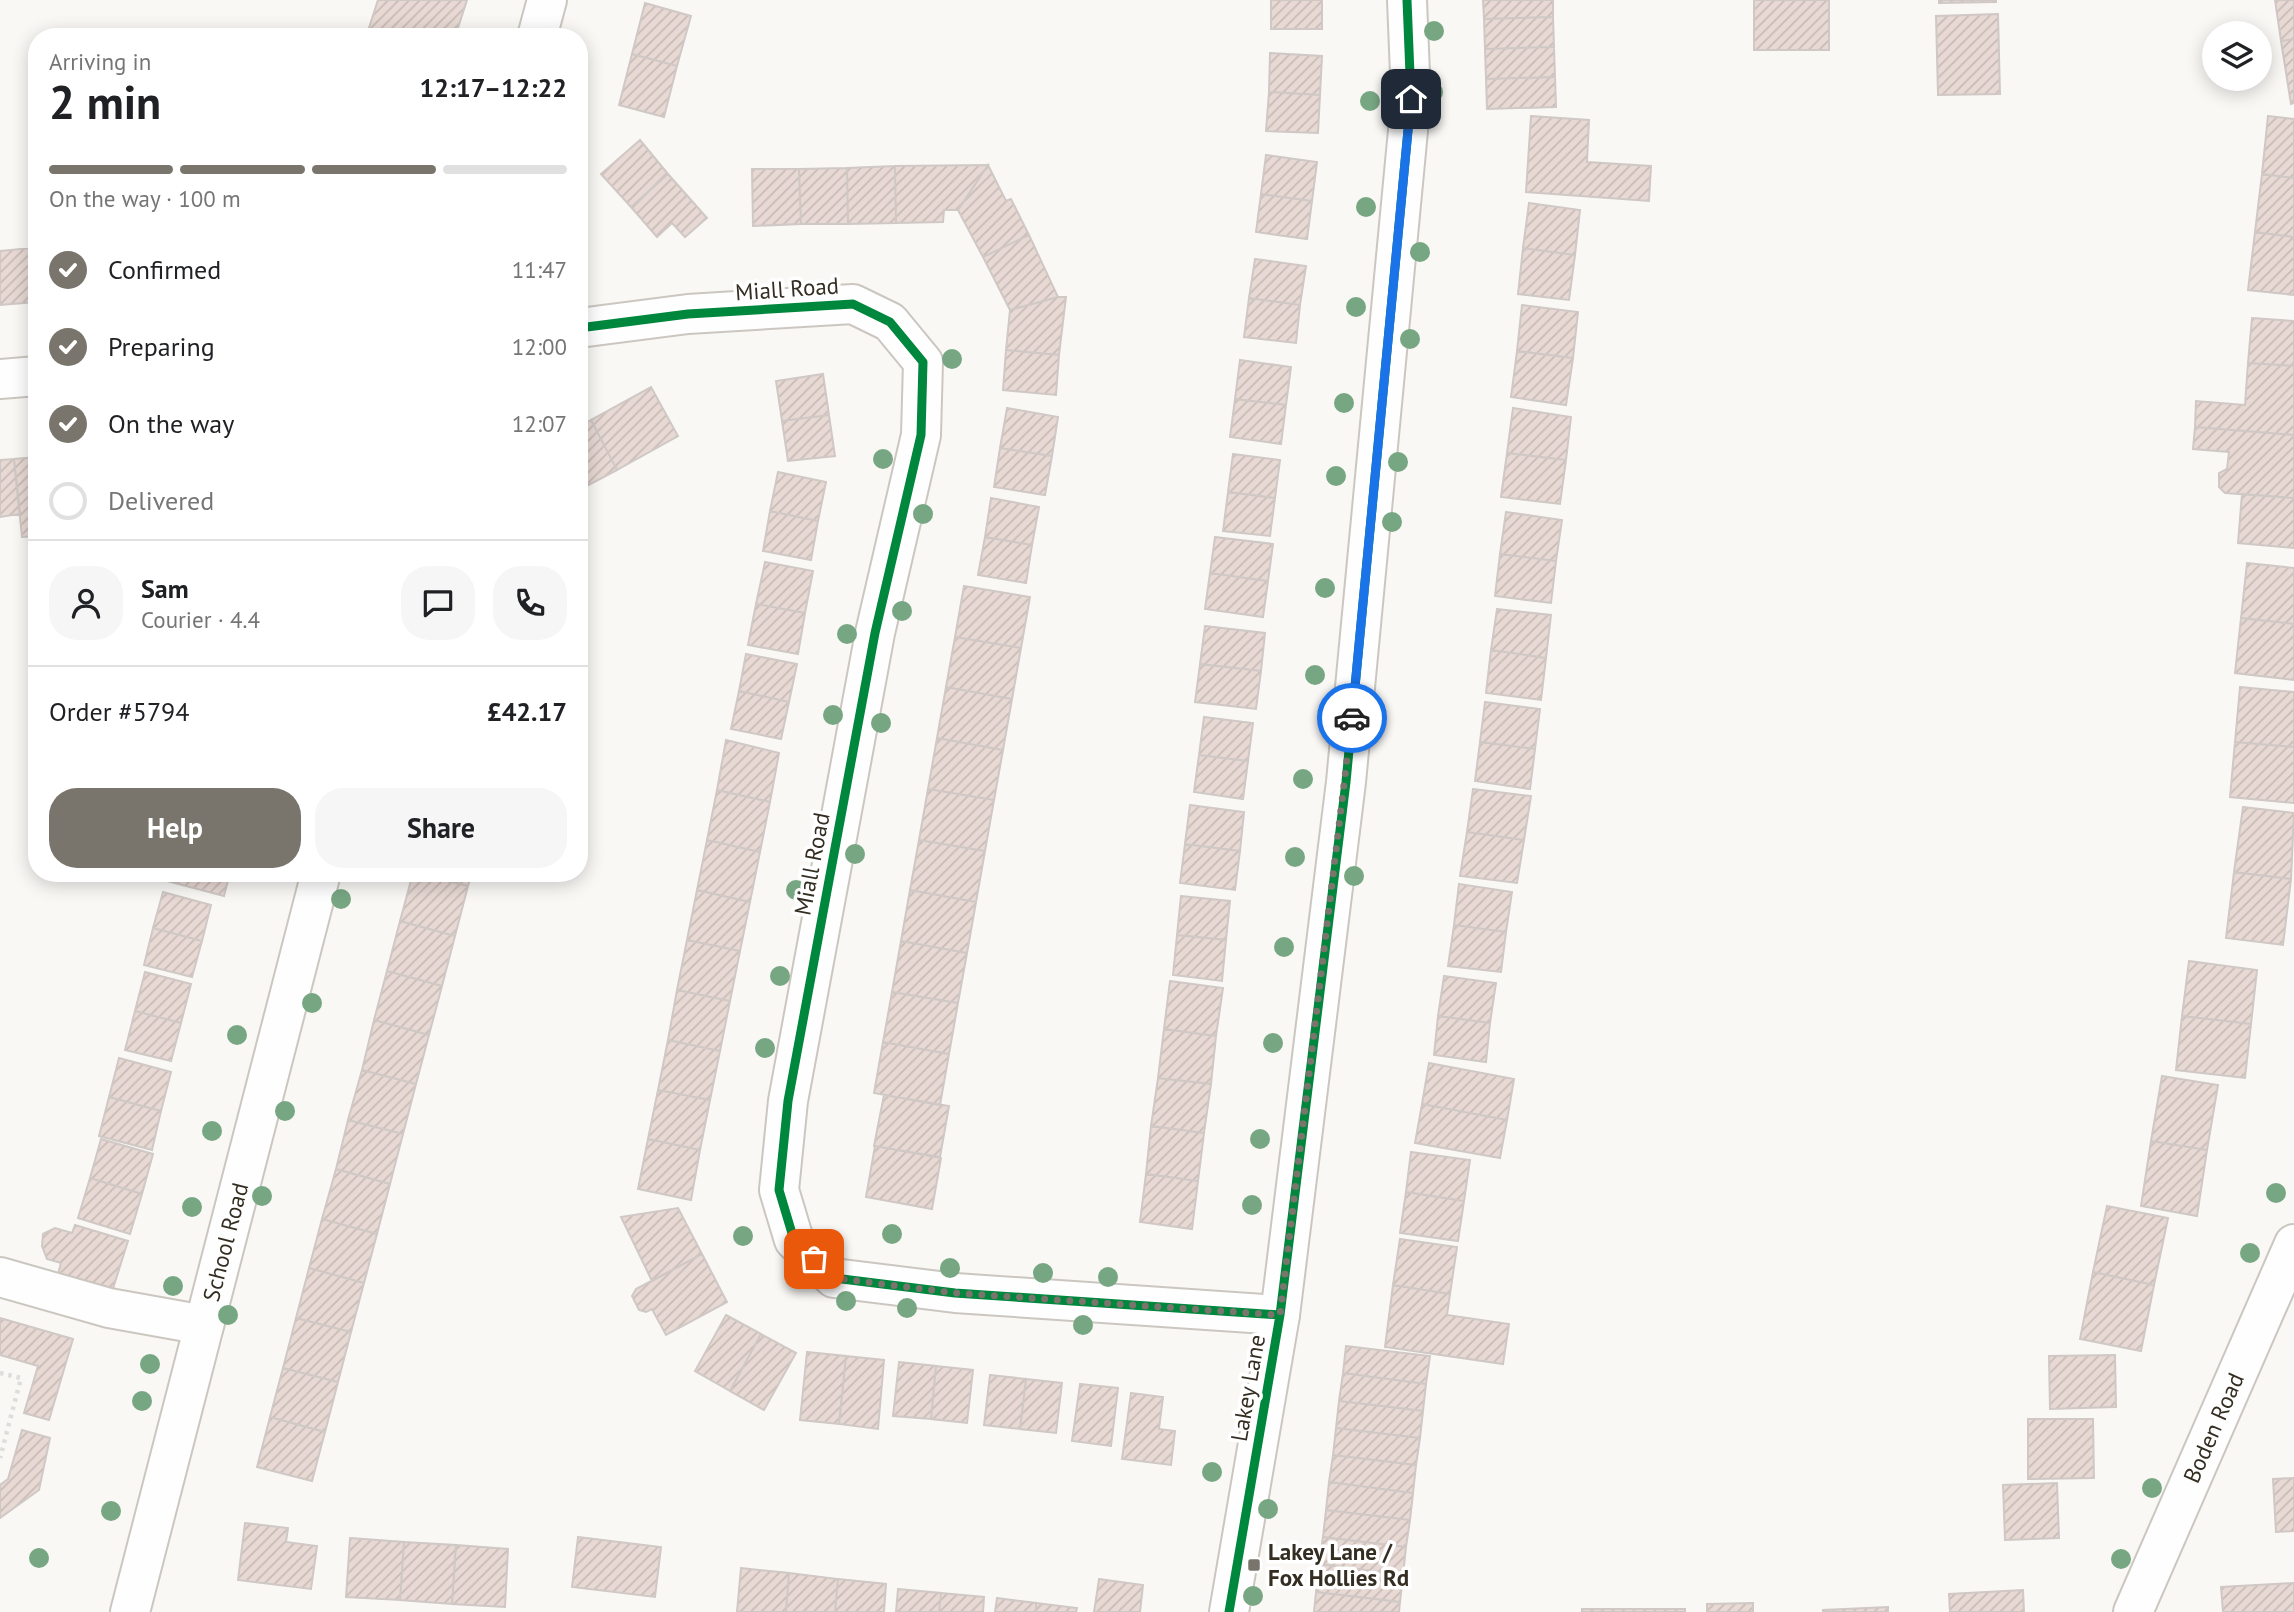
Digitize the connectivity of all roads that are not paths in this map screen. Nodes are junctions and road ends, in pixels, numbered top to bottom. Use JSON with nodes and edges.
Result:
{"nodes":[{"id":1,"x":547,"y":0,"type":"edge"},
{"id":2,"x":1407,"y":0,"type":"edge"},
{"id":3,"x":539,"y":28,"type":"edge"},
{"id":4,"x":588,"y":327,"type":"edge"},
{"id":5,"x":28,"y":377,"type":"edge"},
{"id":6,"x":0,"y":379,"type":"edge"},
{"id":7,"x":319,"y":882,"type":"edge"},
{"id":8,"x":2294,"y":1244,"type":"edge"},
{"id":9,"x":0,"y":1277,"type":"edge"},
{"id":10,"x":1280,"y":1315,"type":"junction"},
{"id":11,"x":204,"y":1325,"type":"junction"},
{"id":12,"x":130,"y":1612,"type":"edge"},
{"id":13,"x":1229,"y":1612,"type":"edge"},
{"id":14,"x":2133,"y":1612,"type":"edge"}],
"edges":[{"from":1,"to":3,"type":"street"},
{"from":2,"to":10,"type":"street","name":"Lakey Lane"},
{"from":4,"to":10,"type":"street","name":"Miall Road"},
{"from":5,"to":6,"type":"street"},
{"from":7,"to":11,"type":"street","name":"School Road"},
{"from":8,"to":14,"type":"street","name":"Boden Road"},
{"from":9,"to":11,"type":"street"},
{"from":10,"to":13,"type":"street","name":"Lakey Lane"},
{"from":11,"to":12,"type":"street","name":"School Road"}]}
